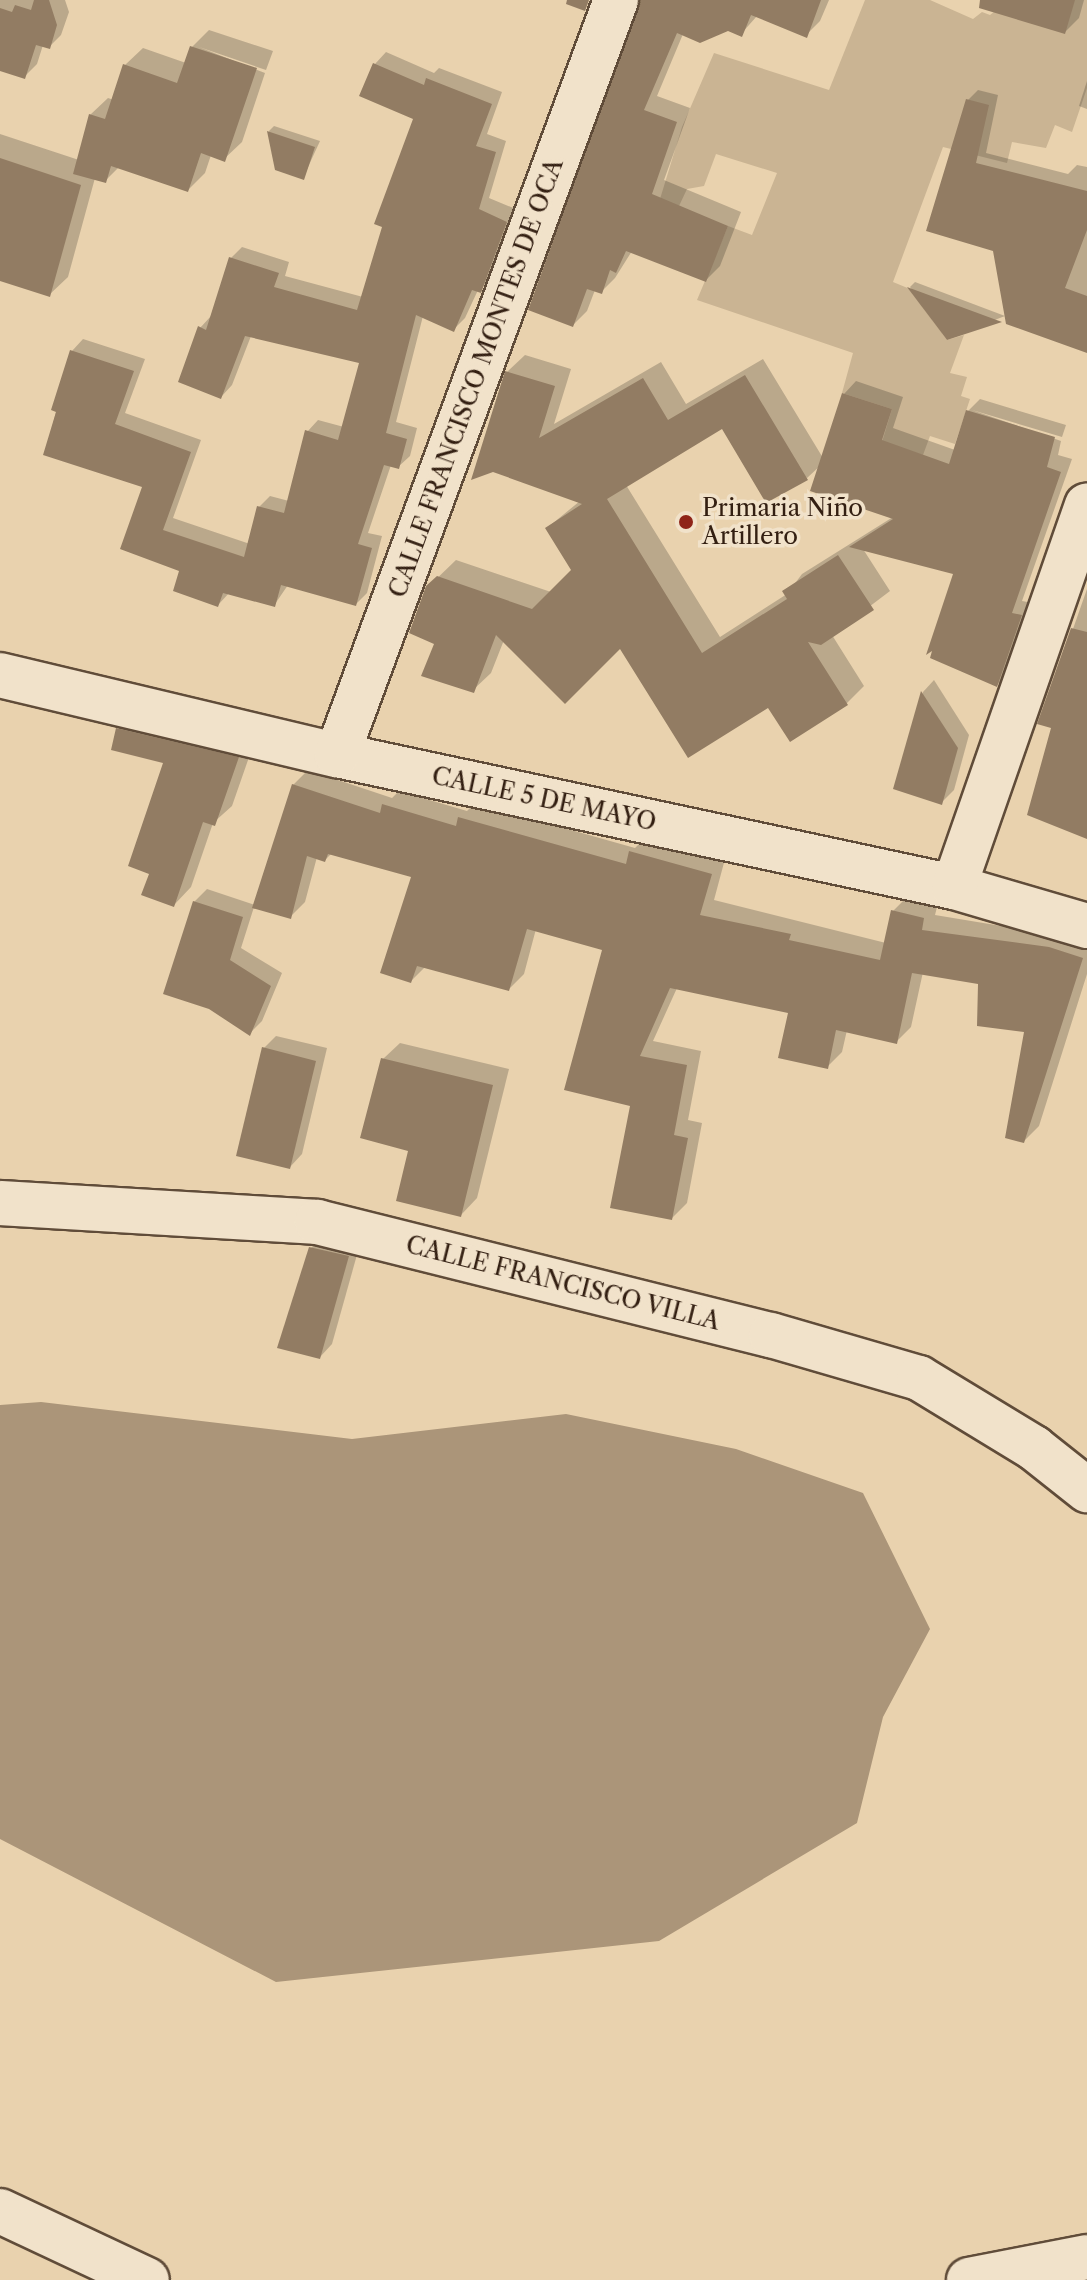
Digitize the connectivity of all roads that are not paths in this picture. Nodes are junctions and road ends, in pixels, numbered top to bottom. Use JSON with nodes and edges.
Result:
{"nodes":[{"id":1,"x":616,"y":0,"type":"edge"},
{"id":2,"x":1087,"y":506,"type":"edge"},
{"id":3,"x":0,"y":675,"type":"edge"},
{"id":4,"x":337,"y":755,"type":"junction"},
{"id":5,"x":954,"y":887,"type":"junction"},
{"id":6,"x":1087,"y":926,"type":"edge"},
{"id":7,"x":0,"y":1203,"type":"edge"},
{"id":8,"x":1087,"y":1490,"type":"edge"},
{"id":9,"x":0,"y":2211,"type":"edge"},
{"id":10,"x":1087,"y":2257,"type":"edge"},
{"id":11,"x":147,"y":2280,"type":"edge"},
{"id":12,"x":969,"y":2280,"type":"edge"}],
"edges":[{"from":1,"to":4,"type":"street","name":"CALLE FRANCISCO MONTES DE OCA"},
{"from":2,"to":5,"type":"street"},
{"from":3,"to":4,"type":"street","name":"CALLE 5 DE MAYO"},
{"from":4,"to":5,"type":"street","name":"CALLE 5 DE MAYO"},
{"from":5,"to":6,"type":"street","name":"CALLE 5 DE MAYO"},
{"from":7,"to":8,"type":"street","name":"CALLE FRANCISCO VILLA"},
{"from":9,"to":11,"type":"street"},
{"from":10,"to":12,"type":"street"}]}
